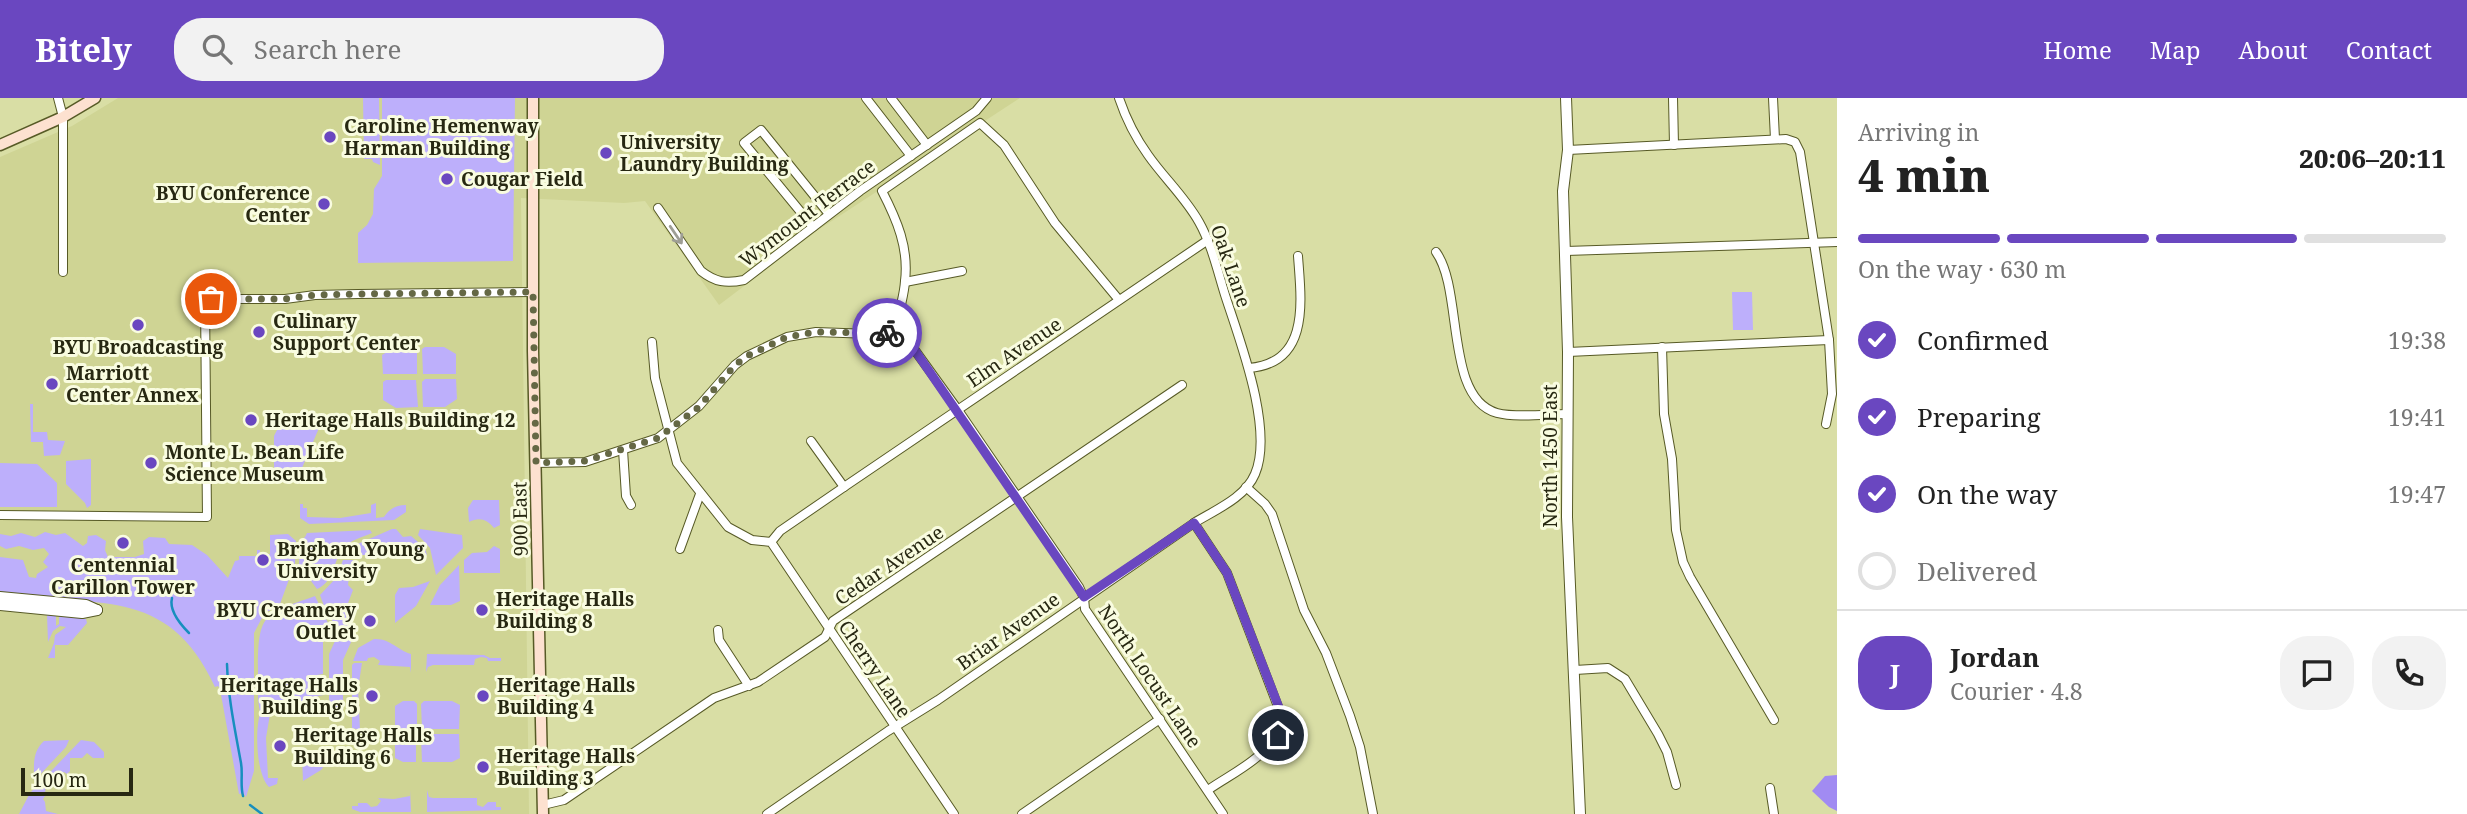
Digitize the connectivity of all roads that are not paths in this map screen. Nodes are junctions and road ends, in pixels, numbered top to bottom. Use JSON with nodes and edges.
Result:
{"nodes":[{"id":1,"x":58,"y":98,"type":"edge"},
{"id":2,"x":95,"y":98,"type":"edge"},
{"id":3,"x":533,"y":98,"type":"edge"},
{"id":4,"x":866,"y":98,"type":"edge"},
{"id":5,"x":891,"y":98,"type":"edge"},
{"id":6,"x":987,"y":98,"type":"edge"},
{"id":7,"x":1119,"y":98,"type":"edge"},
{"id":8,"x":1566,"y":98,"type":"edge"},
{"id":9,"x":1673,"y":98,"type":"edge"},
{"id":10,"x":1773,"y":98,"type":"edge"},
{"id":11,"x":63,"y":117,"type":"junction"},
{"id":12,"x":1775,"y":139,"type":"junction"},
{"id":13,"x":0,"y":145,"type":"edge"},
{"id":14,"x":927,"y":145,"type":"junction"},
{"id":15,"x":1674,"y":145,"type":"junction"},
{"id":16,"x":1568,"y":150,"type":"junction"},
{"id":17,"x":911,"y":156,"type":"junction"},
{"id":18,"x":658,"y":208,"type":"dead end"},
{"id":19,"x":829,"y":214,"type":"junction"},
{"id":20,"x":813,"y":227,"type":"junction"},
{"id":21,"x":1208,"y":240,"type":"junction"},
{"id":22,"x":1812,"y":241,"type":"junction"},
{"id":23,"x":1837,"y":242,"type":"edge"},
{"id":24,"x":1566,"y":251,"type":"junction"},
{"id":25,"x":1436,"y":252,"type":"dead end"},
{"id":26,"x":1298,"y":256,"type":"dead end"},
{"id":27,"x":962,"y":271,"type":"dead end"},
{"id":28,"x":63,"y":272,"type":"dead end"},
{"id":29,"x":905,"y":282,"type":"junction"},
{"id":30,"x":533,"y":292,"type":"junction"},
{"id":31,"x":1119,"y":300,"type":"junction"},
{"id":32,"x":898,"y":331,"type":"junction"},
{"id":33,"x":1829,"y":340,"type":"junction"},
{"id":34,"x":652,"y":342,"type":"dead end"},
{"id":35,"x":1662,"y":347,"type":"junction"},
{"id":36,"x":1568,"y":352,"type":"junction"},
{"id":37,"x":1249,"y":368,"type":"junction"},
{"id":38,"x":1182,"y":385,"type":"dead end"},
{"id":39,"x":958,"y":410,"type":"junction"},
{"id":40,"x":1568,"y":414,"type":"junction"},
{"id":41,"x":1826,"y":424,"type":"dead end"},
{"id":42,"x":668,"y":432,"type":"junction"},
{"id":43,"x":811,"y":441,"type":"dead end"},
{"id":44,"x":623,"y":450,"type":"junction"},
{"id":45,"x":536,"y":463,"type":"junction"},
{"id":46,"x":1257,"y":465,"type":"joint"},
{"id":47,"x":844,"y":487,"type":"junction"},
{"id":48,"x":1246,"y":487,"type":"junction"},
{"id":49,"x":700,"y":494,"type":"junction"},
{"id":50,"x":1018,"y":498,"type":"junction"},
{"id":51,"x":631,"y":505,"type":"dead end"},
{"id":52,"x":0,"y":515,"type":"edge"},
{"id":53,"x":1194,"y":523,"type":"junction"},
{"id":54,"x":771,"y":542,"type":"junction"},
{"id":55,"x":680,"y":549,"type":"dead end"},
{"id":56,"x":0,"y":597,"type":"edge"},
{"id":57,"x":1084,"y":597,"type":"junction"},
{"id":58,"x":0,"y":605,"type":"edge"},
{"id":59,"x":829,"y":629,"type":"junction"},
{"id":60,"x":718,"y":630,"type":"dead end"},
{"id":61,"x":1575,"y":670,"type":"junction"},
{"id":62,"x":749,"y":686,"type":"junction"},
{"id":63,"x":1160,"y":719,"type":"junction"},
{"id":64,"x":1774,"y":720,"type":"dead end"},
{"id":65,"x":894,"y":726,"type":"junction"},
{"id":66,"x":1676,"y":785,"type":"dead end"},
{"id":67,"x":1770,"y":788,"type":"dead end"},
{"id":68,"x":1208,"y":790,"type":"junction"},
{"id":69,"x":543,"y":810,"type":"edge"},
{"id":70,"x":767,"y":814,"type":"edge"},
{"id":71,"x":954,"y":814,"type":"edge"},
{"id":72,"x":1022,"y":814,"type":"edge"},
{"id":73,"x":1223,"y":814,"type":"edge"},
{"id":74,"x":1373,"y":814,"type":"edge"},
{"id":75,"x":1580,"y":814,"type":"edge"},
{"id":76,"x":1773,"y":814,"type":"edge"}],
"edges":[{"from":1,"to":11,"type":"street"},
{"from":2,"to":11,"type":"main road"},
{"from":3,"to":30,"type":"main road","name":"900 East"},
{"from":4,"to":17,"type":"street"},
{"from":5,"to":14,"type":"street"},
{"from":6,"to":14,"type":"street","name":"Wymount Terrace"},
{"from":7,"to":21,"type":"street","name":"Oak Lane"},
{"from":8,"to":16,"type":"street","name":"North 1450 East"},
{"from":9,"to":15,"type":"street"},
{"from":10,"to":12,"type":"street"},
{"from":11,"to":13,"type":"main road"},
{"from":11,"to":28,"type":"street"},
{"from":12,"to":15,"type":"street"},
{"from":12,"to":22,"type":"street"},
{"from":14,"to":17,"type":"street","name":"Wymount Terrace"},
{"from":15,"to":16,"type":"street"},
{"from":16,"to":24,"type":"street","name":"North 1450 East"},
{"from":17,"to":19,"type":"street","name":"Wymount Terrace"},
{"from":18,"to":20,"type":"street","name":"Wymount Terrace","one_way":true},
{"from":19,"to":20,"type":"street","name":"Wymount Terrace"},
{"from":19,"to":20,"type":"street"},
{"from":21,"to":31,"type":"street","name":"Elm Avenue"},
{"from":21,"to":37,"type":"street","name":"Oak Lane"},
{"from":22,"to":23,"type":"street"},
{"from":22,"to":24,"type":"street"},
{"from":22,"to":33,"type":"street"},
{"from":24,"to":36,"type":"street","name":"North 1450 East"},
{"from":25,"to":40,"type":"street"},
{"from":26,"to":37,"type":"street"},
{"from":27,"to":29,"type":"street"},
{"from":29,"to":31,"type":"street"},
{"from":29,"to":32,"type":"street"},
{"from":30,"to":45,"type":"main road","name":"900 East"},
{"from":30,"to":52,"type":"street"},
{"from":31,"to":39,"type":"street","name":"Elm Avenue"},
{"from":32,"to":39,"type":"street","name":"North Locust Lane"},
{"from":32,"to":42,"type":"street"},
{"from":33,"to":35,"type":"street"},
{"from":33,"to":41,"type":"street"},
{"from":34,"to":42,"type":"street"},
{"from":35,"to":36,"type":"street"},
{"from":35,"to":64,"type":"street"},
{"from":36,"to":40,"type":"street","name":"North 1450 East"},
{"from":37,"to":46,"type":"street","name":"Oak Lane"},
{"from":38,"to":50,"type":"street","name":"Cedar Avenue"},
{"from":39,"to":47,"type":"street","name":"Elm Avenue"},
{"from":39,"to":50,"type":"street","name":"North Locust Lane"},
{"from":40,"to":61,"type":"street","name":"North 1450 East"},
{"from":42,"to":44,"type":"street"},
{"from":42,"to":49,"type":"street"},
{"from":43,"to":47,"type":"street"},
{"from":44,"to":45,"type":"street"},
{"from":44,"to":51,"type":"street"},
{"from":45,"to":69,"type":"main road","name":"900 East"},
{"from":46,"to":48,"type":"street","name":"Briar Avenue"},
{"from":47,"to":54,"type":"street","name":"Elm Avenue"},
{"from":48,"to":53,"type":"street","name":"Briar Avenue"},
{"from":48,"to":74,"type":"street"},
{"from":49,"to":54,"type":"street"},
{"from":49,"to":55,"type":"street"},
{"from":50,"to":57,"type":"street","name":"North Locust Lane"},
{"from":50,"to":59,"type":"street","name":"Cedar Avenue"},
{"from":53,"to":57,"type":"street","name":"Briar Avenue"},
{"from":53,"to":68,"type":"street"},
{"from":54,"to":59,"type":"street","name":"Cherry Lane"},
{"from":56,"to":58,"type":"street"},
{"from":57,"to":63,"type":"street","name":"North Locust Lane"},
{"from":57,"to":65,"type":"street","name":"Briar Avenue"},
{"from":59,"to":62,"type":"street","name":"Cedar Avenue"},
{"from":59,"to":65,"type":"street","name":"Cherry Lane"},
{"from":60,"to":62,"type":"street"},
{"from":61,"to":66,"type":"street"},
{"from":61,"to":75,"type":"street","name":"North 1450 East"},
{"from":62,"to":69,"type":"street","name":"Cedar Avenue"},
{"from":63,"to":68,"type":"street","name":"North Locust Lane"},
{"from":63,"to":72,"type":"street"},
{"from":65,"to":70,"type":"street","name":"Briar Avenue"},
{"from":65,"to":71,"type":"street","name":"Cherry Lane"},
{"from":67,"to":76,"type":"street"},
{"from":68,"to":73,"type":"street","name":"North Locust Lane"}]}
